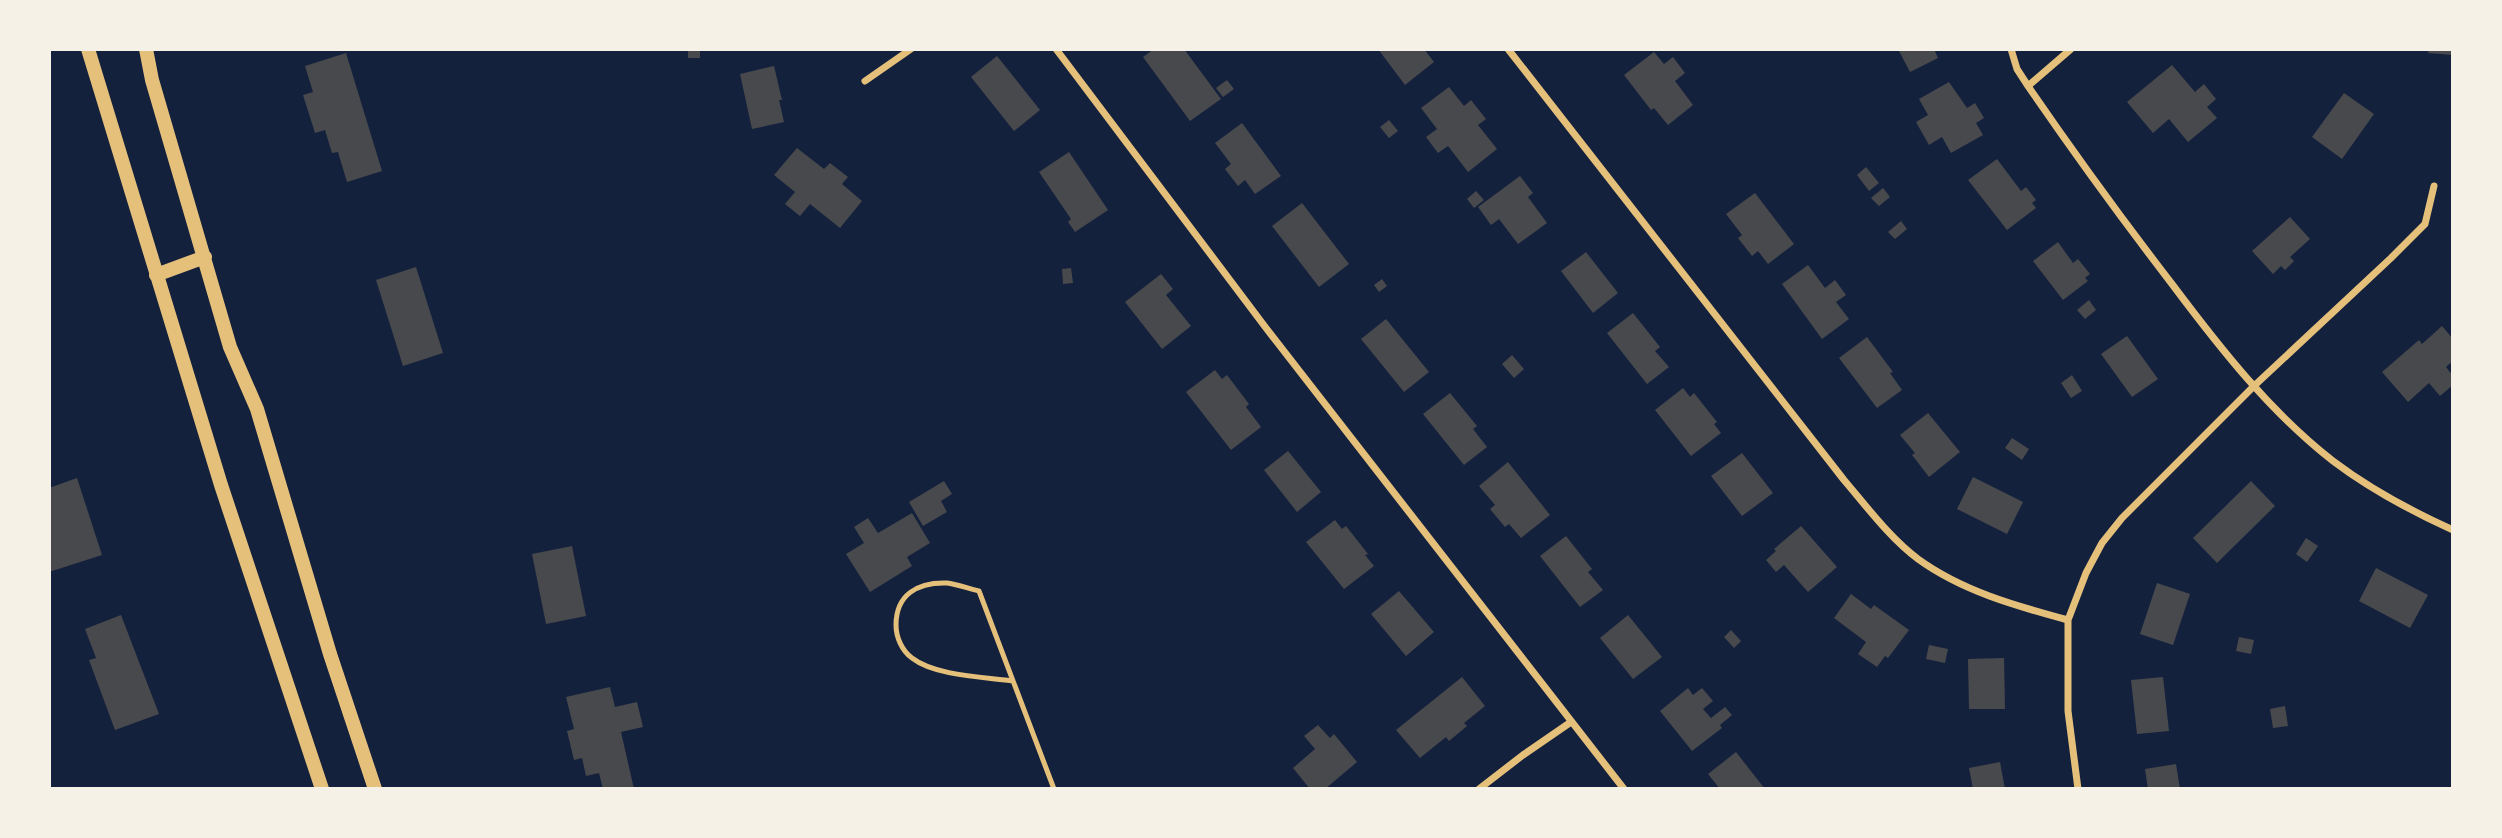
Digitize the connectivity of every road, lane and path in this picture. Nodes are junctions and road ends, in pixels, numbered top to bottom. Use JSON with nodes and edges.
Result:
{"nodes":[{"id":1,"x":89,"y":49,"type":"edge"},
{"id":2,"x":146,"y":49,"type":"edge"},
{"id":3,"x":911,"y":49,"type":"edge"},
{"id":4,"x":1056,"y":49,"type":"edge"},
{"id":5,"x":1508,"y":49,"type":"edge"},
{"id":6,"x":2011,"y":49,"type":"edge"},
{"id":7,"x":2071,"y":49,"type":"edge"},
{"id":8,"x":865,"y":81,"type":"dead end"},
{"id":9,"x":2028,"y":86,"type":"junction"},
{"id":10,"x":2434,"y":186,"type":"dead end"},
{"id":11,"x":205,"y":257,"type":"junction"},
{"id":12,"x":156,"y":275,"type":"junction"},
{"id":13,"x":2253,"y":386,"type":"junction"},
{"id":14,"x":2453,"y":530,"type":"edge"},
{"id":15,"x":2068,"y":620,"type":"junction"},
{"id":16,"x":1013,"y":681,"type":"junction"},
{"id":17,"x":1571,"y":722,"type":"junction"},
{"id":18,"x":322,"y":789,"type":"edge"},
{"id":19,"x":375,"y":789,"type":"edge"},
{"id":20,"x":1054,"y":789,"type":"edge"},
{"id":21,"x":1479,"y":789,"type":"edge"},
{"id":22,"x":1625,"y":789,"type":"edge"},
{"id":23,"x":2078,"y":789,"type":"edge"}],
"edges":[{"from":1,"to":12,"type":"main road"},
{"from":2,"to":11,"type":"main road"},
{"from":3,"to":8,"type":"street"},
{"from":4,"to":17,"type":"street"},
{"from":5,"to":15,"type":"street"},
{"from":6,"to":9,"type":"street"},
{"from":7,"to":9,"type":"street"},
{"from":9,"to":13,"type":"street"},
{"from":10,"to":13,"type":"street"},
{"from":11,"to":12,"type":"main road"},
{"from":11,"to":19,"type":"main road"},
{"from":12,"to":18,"type":"main road"},
{"from":13,"to":14,"type":"street"},
{"from":13,"to":15,"type":"street"},
{"from":15,"to":23,"type":"street"},
{"from":16,"to":16,"type":"lane"},
{"from":16,"to":20,"type":"lane"},
{"from":17,"to":21,"type":"street"},
{"from":17,"to":22,"type":"street"}]}
